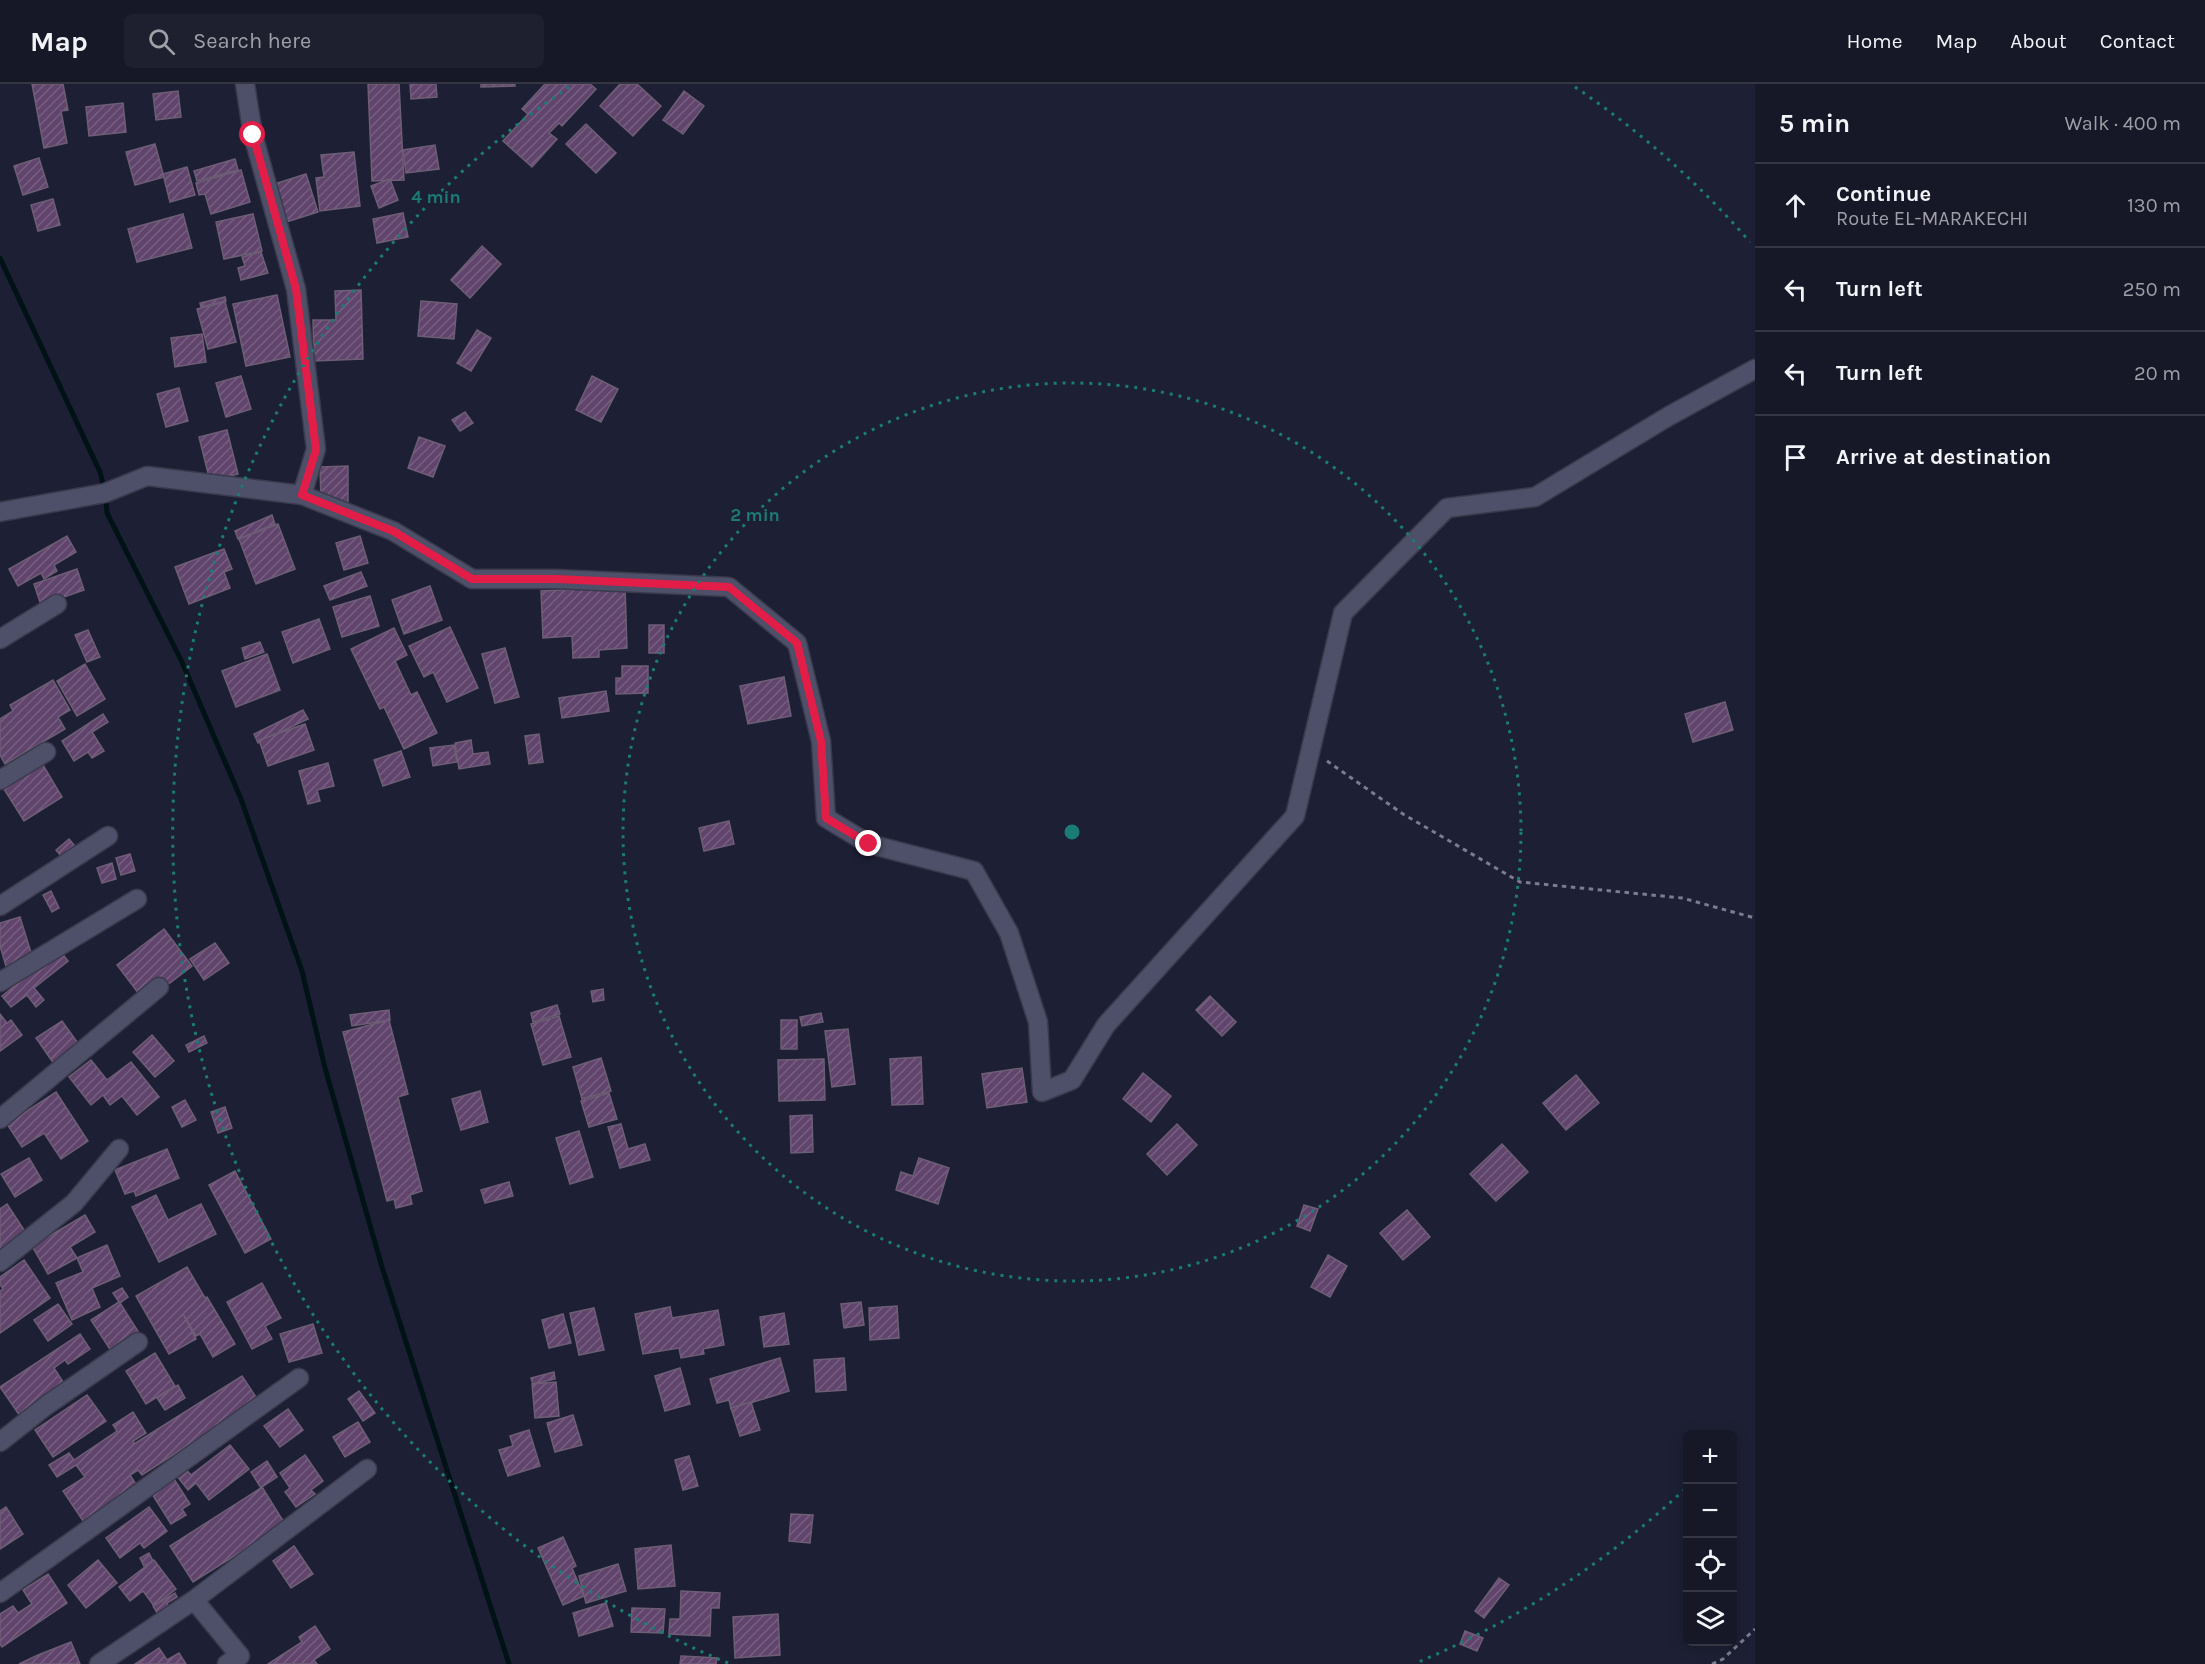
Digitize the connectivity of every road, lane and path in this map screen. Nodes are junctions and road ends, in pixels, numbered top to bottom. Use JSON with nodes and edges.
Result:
{"nodes":[{"id":1,"x":245,"y":84,"type":"edge"},
{"id":2,"x":1755,"y":369,"type":"edge"},
{"id":3,"x":302,"y":495,"type":"junction"},
{"id":4,"x":0,"y":512,"type":"edge"},
{"id":5,"x":57,"y":604,"type":"dead end"},
{"id":6,"x":0,"y":639,"type":"edge"},
{"id":7,"x":1311,"y":749,"type":"junction"},
{"id":8,"x":46,"y":752,"type":"dead end"},
{"id":9,"x":0,"y":780,"type":"edge"},
{"id":10,"x":108,"y":836,"type":"dead end"},
{"id":11,"x":137,"y":899,"type":"dead end"},
{"id":12,"x":0,"y":906,"type":"edge"},
{"id":13,"x":1755,"y":918,"type":"edge"},
{"id":14,"x":0,"y":982,"type":"edge"},
{"id":15,"x":159,"y":987,"type":"dead end"},
{"id":16,"x":0,"y":1119,"type":"edge"},
{"id":17,"x":119,"y":1149,"type":"dead end"},
{"id":18,"x":0,"y":1262,"type":"edge"},
{"id":19,"x":138,"y":1342,"type":"dead end"},
{"id":20,"x":299,"y":1378,"type":"dead end"},
{"id":21,"x":0,"y":1442,"type":"edge"},
{"id":22,"x":367,"y":1469,"type":"dead end"},
{"id":23,"x":0,"y":1593,"type":"edge"},
{"id":24,"x":194,"y":1600,"type":"junction"},
{"id":25,"x":1755,"y":1629,"type":"edge"},
{"id":26,"x":99,"y":1664,"type":"edge"},
{"id":27,"x":227,"y":1664,"type":"edge"},
{"id":28,"x":1712,"y":1664,"type":"edge"}],
"edges":[{"from":1,"to":3,"type":"street"},
{"from":2,"to":7,"type":"street"},
{"from":3,"to":4,"type":"street"},
{"from":3,"to":7,"type":"street"},
{"from":5,"to":6,"type":"street"},
{"from":7,"to":13,"type":"path"},
{"from":8,"to":9,"type":"street"},
{"from":10,"to":12,"type":"street"},
{"from":11,"to":14,"type":"street"},
{"from":15,"to":16,"type":"street"},
{"from":17,"to":18,"type":"street"},
{"from":19,"to":21,"type":"street"},
{"from":20,"to":23,"type":"street"},
{"from":22,"to":24,"type":"street"},
{"from":24,"to":26,"type":"street"},
{"from":24,"to":27,"type":"street"},
{"from":25,"to":28,"type":"path"}]}
